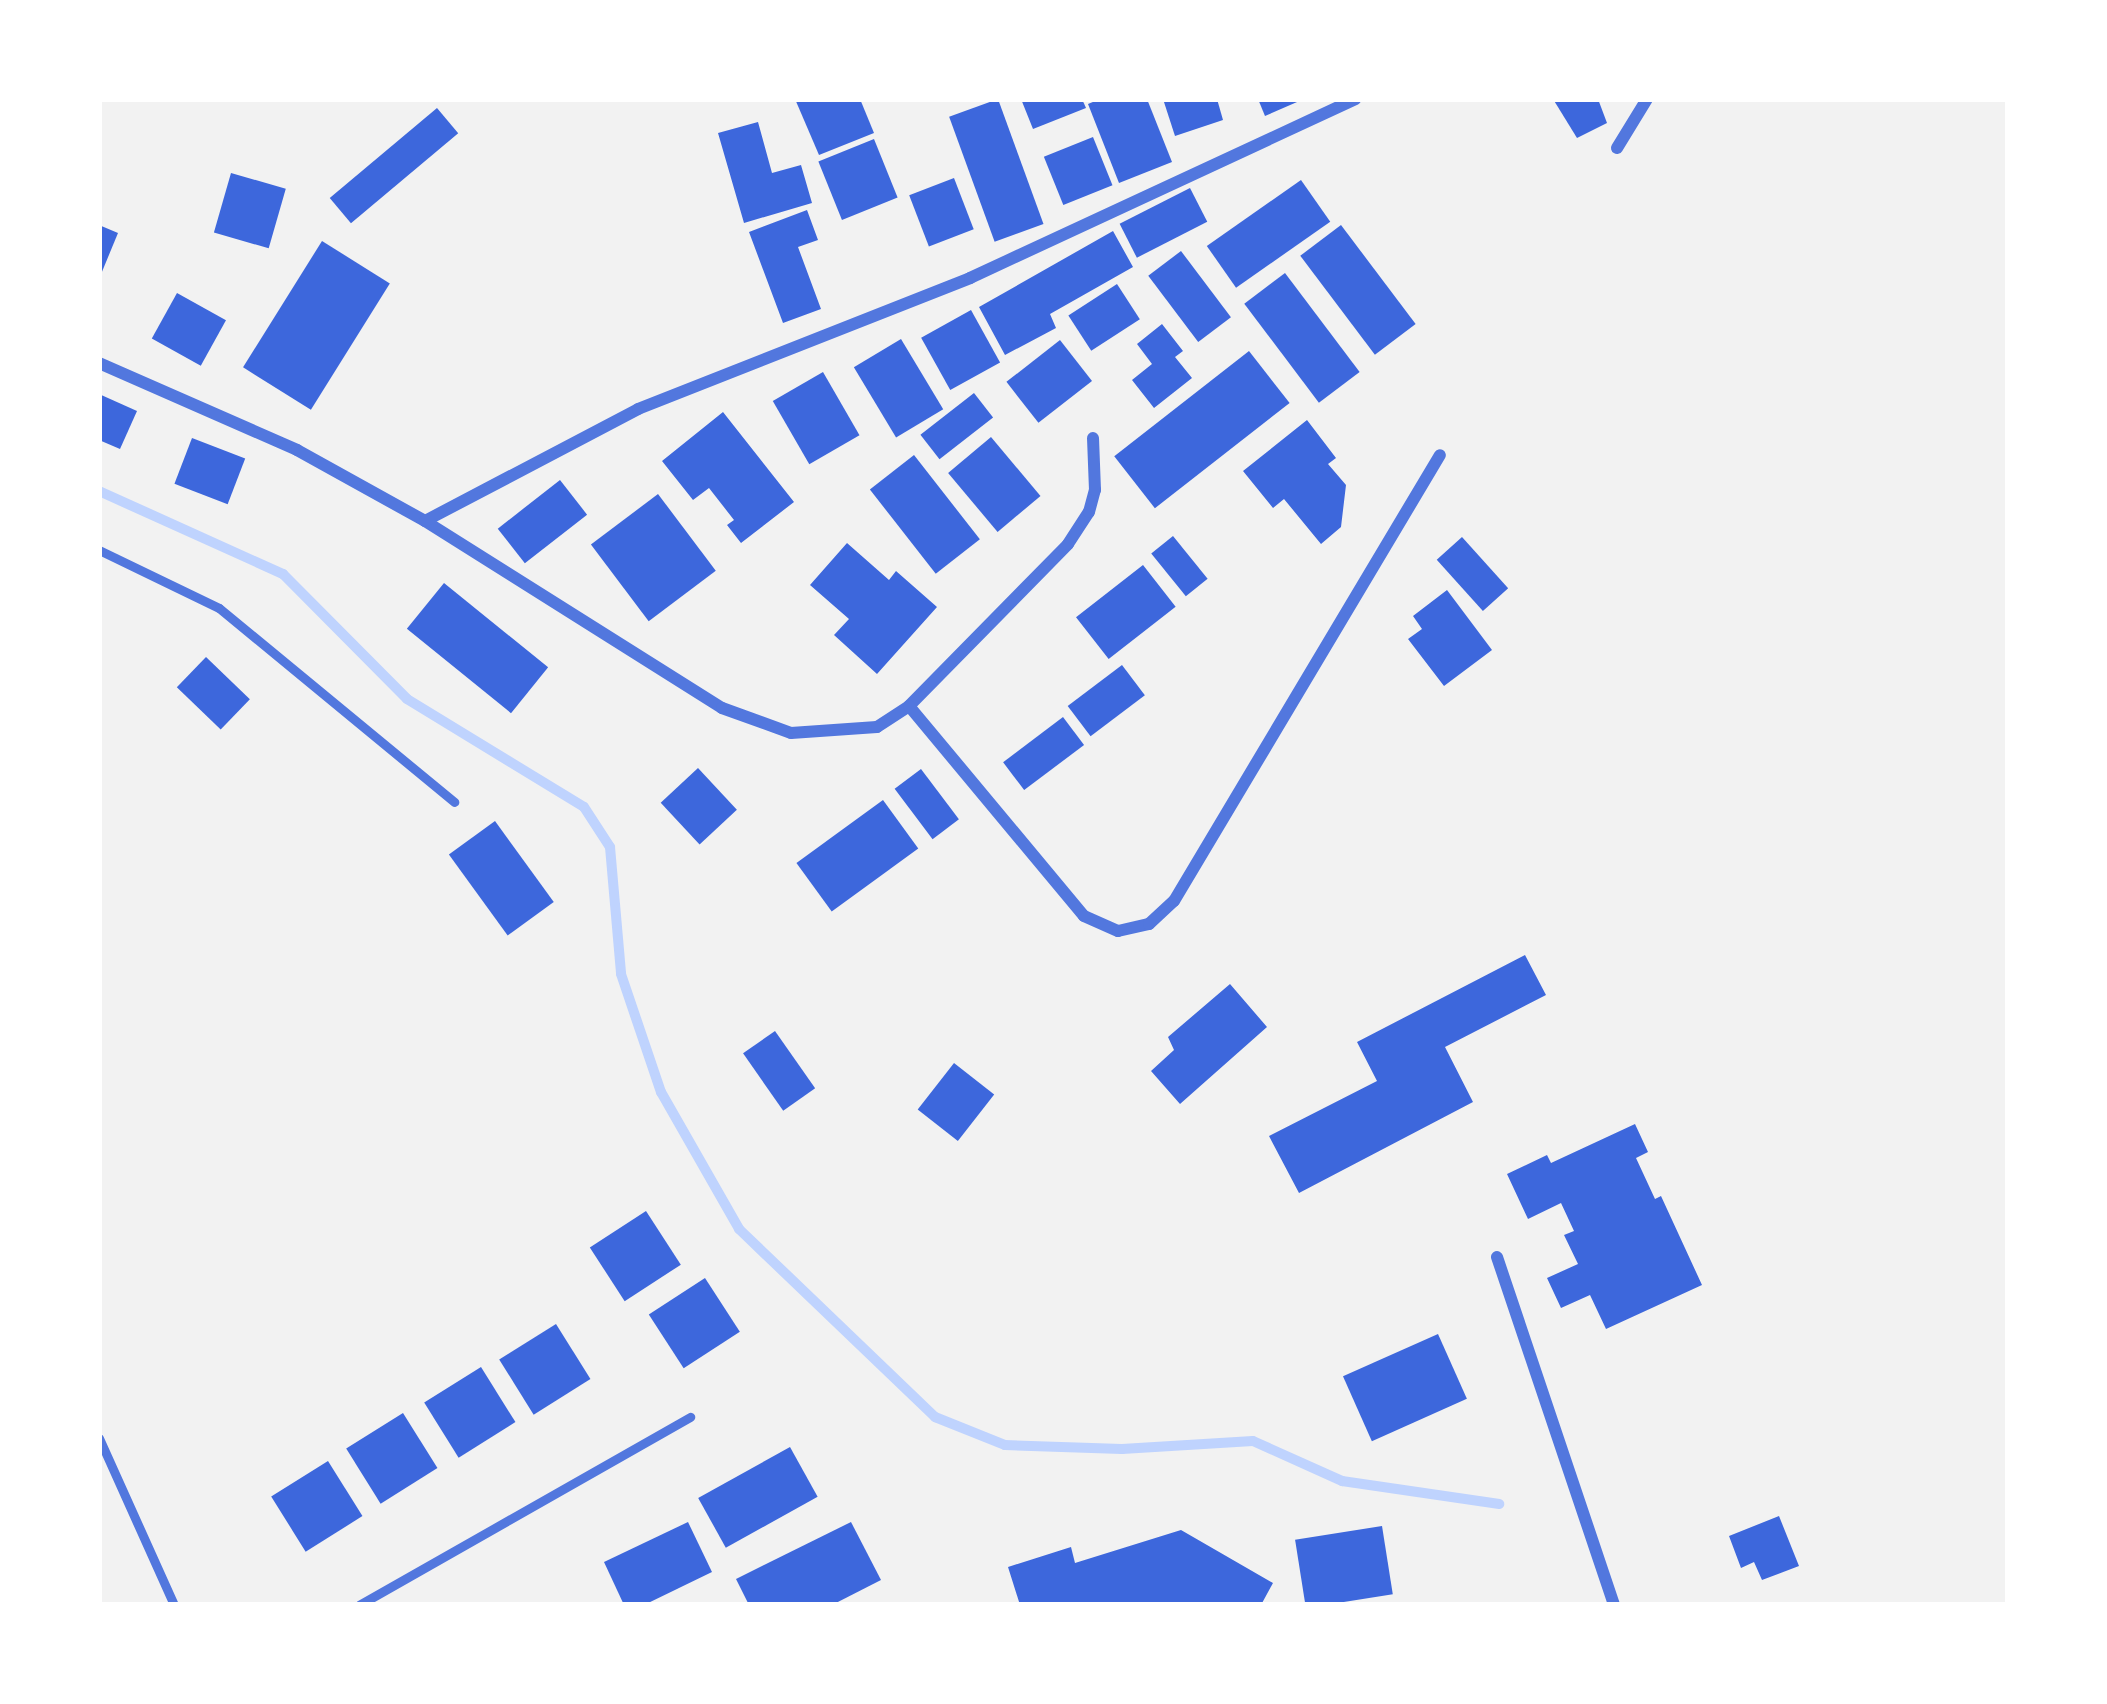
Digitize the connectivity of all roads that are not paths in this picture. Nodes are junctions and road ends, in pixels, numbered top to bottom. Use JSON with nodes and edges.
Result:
{"nodes":[{"id":1,"x":1356,"y":99,"type":"edge"},
{"id":2,"x":1647,"y":99,"type":"edge"},
{"id":3,"x":1617,"y":148,"type":"dead end"},
{"id":4,"x":99,"y":363,"type":"edge"},
{"id":5,"x":1093,"y":439,"type":"dead end"},
{"id":6,"x":1440,"y":455,"type":"dead end"},
{"id":7,"x":425,"y":521,"type":"junction"},
{"id":8,"x":99,"y":550,"type":"edge"},
{"id":9,"x":908,"y":706,"type":"junction"},
{"id":10,"x":454,"y":802,"type":"dead end"},
{"id":11,"x":1497,"y":1257,"type":"dead end"},
{"id":12,"x":690,"y":1417,"type":"dead end"},
{"id":13,"x":99,"y":1438,"type":"edge"},
{"id":14,"x":175,"y":1605,"type":"edge"},
{"id":15,"x":359,"y":1605,"type":"edge"},
{"id":16,"x":1615,"y":1605,"type":"edge"}],
"edges":[{"from":1,"to":7,"type":"street"},
{"from":2,"to":3,"type":"street"},
{"from":4,"to":7,"type":"street"},
{"from":5,"to":9,"type":"street"},
{"from":6,"to":9,"type":"street"},
{"from":7,"to":9,"type":"street"},
{"from":8,"to":10,"type":"lane"},
{"from":11,"to":16,"type":"street"},
{"from":12,"to":15,"type":"lane"},
{"from":13,"to":14,"type":"lane"}]}
